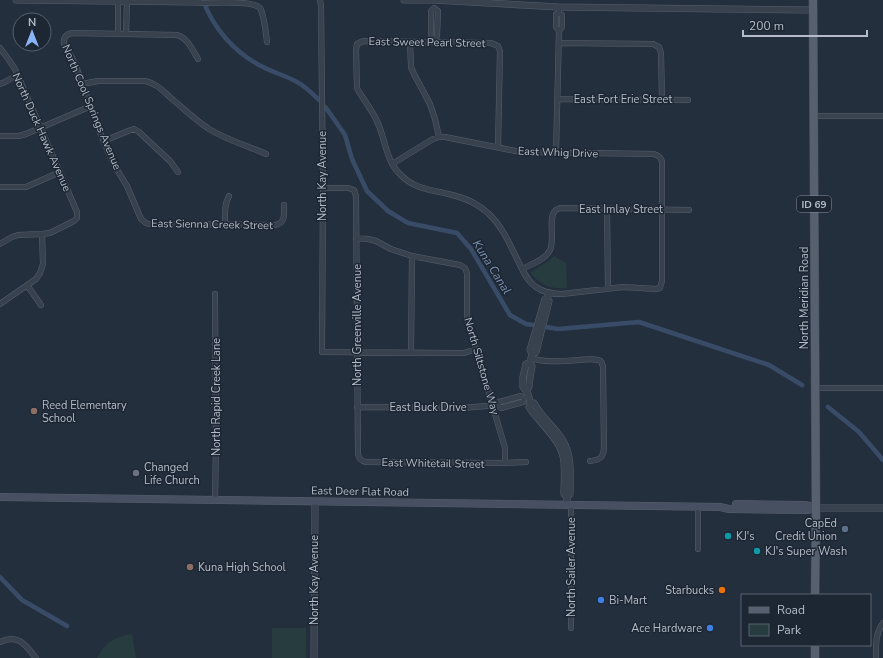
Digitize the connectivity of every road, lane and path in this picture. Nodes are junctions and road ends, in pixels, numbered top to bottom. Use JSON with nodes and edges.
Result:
{"nodes":[{"id":1,"x":16,"y":0,"type":"edge"},
{"id":2,"x":320,"y":0,"type":"edge"},
{"id":3,"x":404,"y":0,"type":"edge"},
{"id":4,"x":434,"y":0,"type":"edge"},
{"id":5,"x":813,"y":0,"type":"edge"},
{"id":6,"x":118,"y":1,"type":"junction"},
{"id":7,"x":127,"y":2,"type":"junction"},
{"id":8,"x":202,"y":3,"type":"joint"},
{"id":9,"x":559,"y":10,"type":"junction"},
{"id":10,"x":813,"y":10,"type":"junction"},
{"id":11,"x":118,"y":33,"type":"junction"},
{"id":12,"x":126,"y":33,"type":"junction"},
{"id":13,"x":267,"y":42,"type":"dead end"},
{"id":14,"x":410,"y":42,"type":"junction"},
{"id":15,"x":434,"y":42,"type":"junction"},
{"id":16,"x":559,"y":43,"type":"junction"},
{"id":17,"x":0,"y":48,"type":"edge"},
{"id":18,"x":198,"y":59,"type":"dead end"},
{"id":19,"x":17,"y":75,"type":"junction"},
{"id":20,"x":0,"y":84,"type":"edge"},
{"id":21,"x":82,"y":84,"type":"junction"},
{"id":22,"x":558,"y":99,"type":"junction"},
{"id":23,"x":662,"y":99,"type":"junction"},
{"id":24,"x":688,"y":100,"type":"dead end"},
{"id":25,"x":91,"y":106,"type":"junction"},
{"id":26,"x":814,"y":116,"type":"junction"},
{"id":27,"x":883,"y":116,"type":"edge"},
{"id":28,"x":40,"y":128,"type":"junction"},
{"id":29,"x":0,"y":136,"type":"edge"},
{"id":30,"x":439,"y":137,"type":"junction"},
{"id":31,"x":104,"y":142,"type":"junction"},
{"id":32,"x":498,"y":147,"type":"junction"},
{"id":33,"x":556,"y":153,"type":"junction"},
{"id":34,"x":266,"y":154,"type":"dead end"},
{"id":35,"x":392,"y":164,"type":"junction"},
{"id":36,"x":60,"y":172,"type":"junction"},
{"id":37,"x":178,"y":172,"type":"dead end"},
{"id":38,"x":0,"y":187,"type":"edge"},
{"id":39,"x":323,"y":188,"type":"junction"},
{"id":40,"x":230,"y":196,"type":"dead end"},
{"id":41,"x":284,"y":205,"type":"dead end"},
{"id":42,"x":607,"y":209,"type":"junction"},
{"id":43,"x":662,"y":209,"type":"junction"},
{"id":44,"x":689,"y":210,"type":"dead end"},
{"id":45,"x":143,"y":221,"type":"joint"},
{"id":46,"x":225,"y":225,"type":"junction"},
{"id":47,"x":42,"y":234,"type":"junction"},
{"id":48,"x":356,"y":238,"type":"junction"},
{"id":49,"x":0,"y":244,"type":"edge"},
{"id":50,"x":412,"y":256,"type":"junction"},
{"id":51,"x":522,"y":269,"type":"junction"},
{"id":52,"x":27,"y":285,"type":"junction"},
{"id":53,"x":608,"y":288,"type":"junction"},
{"id":54,"x":215,"y":294,"type":"dead end"},
{"id":55,"x":548,"y":296,"type":"junction"},
{"id":56,"x":0,"y":304,"type":"edge"},
{"id":57,"x":41,"y":305,"type":"dead end"},
{"id":58,"x":476,"y":349,"type":"junction"},
{"id":59,"x":357,"y":352,"type":"junction"},
{"id":60,"x":411,"y":353,"type":"junction"},
{"id":61,"x":531,"y":358,"type":"junction"},
{"id":62,"x":815,"y":388,"type":"junction"},
{"id":63,"x":883,"y":388,"type":"edge"},
{"id":64,"x":528,"y":399,"type":"junction"},
{"id":65,"x":496,"y":406,"type":"junction"},
{"id":66,"x":357,"y":407,"type":"junction"},
{"id":67,"x":360,"y":460,"type":"joint"},
{"id":68,"x":590,"y":461,"type":"dead end"},
{"id":69,"x":526,"y":462,"type":"dead end"},
{"id":70,"x":505,"y":463,"type":"junction"},
{"id":71,"x":0,"y":497,"type":"edge"},
{"id":72,"x":215,"y":501,"type":"junction"},
{"id":73,"x":314,"y":502,"type":"junction"},
{"id":74,"x":569,"y":505,"type":"junction"},
{"id":75,"x":698,"y":506,"type":"junction"},
{"id":76,"x":816,"y":508,"type":"junction"},
{"id":77,"x":883,"y":508,"type":"edge"},
{"id":78,"x":698,"y":549,"type":"dead end"},
{"id":79,"x":815,"y":594,"type":"edge"},
{"id":80,"x":883,"y":623,"type":"edge"},
{"id":81,"x":571,"y":628,"type":"dead end"},
{"id":82,"x":0,"y":642,"type":"edge"},
{"id":83,"x":815,"y":646,"type":"edge"},
{"id":84,"x":36,"y":658,"type":"edge"},
{"id":85,"x":314,"y":658,"type":"edge"},
{"id":86,"x":815,"y":658,"type":"edge"},
{"id":87,"x":876,"y":658,"type":"edge"}],
"edges":[{"from":1,"to":6,"type":"street"},
{"from":2,"to":39,"type":"street","name":"North Kay Avenue"},
{"from":3,"to":4,"type":"street"},
{"from":4,"to":9,"type":"street"},
{"from":4,"to":15,"type":"street"},
{"from":5,"to":10,"type":"main road","name":"North Meridian Road","number":"ID 69"},
{"from":6,"to":7,"type":"street"},
{"from":6,"to":11,"type":"street"},
{"from":7,"to":8,"type":"street"},
{"from":7,"to":12,"type":"street"},
{"from":8,"to":13,"type":"street"},
{"from":9,"to":10,"type":"street"},
{"from":9,"to":16,"type":"street"},
{"from":10,"to":26,"type":"main road","name":"North Meridian Road","number":"ID 69"},
{"from":11,"to":12,"type":"street"},
{"from":11,"to":21,"type":"street","name":"North Cool Springs Avenue"},
{"from":12,"to":18,"type":"street"},
{"from":14,"to":15,"type":"street","name":"East Sweet Pearl Street"},
{"from":14,"to":30,"type":"street"},
{"from":14,"to":35,"type":"street","name":"East Sweet Pearl Street"},
{"from":15,"to":32,"type":"street","name":"East Sweet Pearl Street"},
{"from":16,"to":22,"type":"street"},
{"from":16,"to":23,"type":"street"},
{"from":17,"to":19,"type":"street","name":"North Duck Hawk Avenue"},
{"from":19,"to":20,"type":"street"},
{"from":19,"to":28,"type":"street","name":"North Duck Hawk Avenue"},
{"from":21,"to":25,"type":"street","name":"North Cool Springs Avenue"},
{"from":21,"to":34,"type":"street"},
{"from":22,"to":23,"type":"street","name":"East Fort Erie Street"},
{"from":22,"to":33,"type":"street"},
{"from":23,"to":24,"type":"street","name":"East Fort Erie Street"},
{"from":25,"to":28,"type":"street"},
{"from":25,"to":31,"type":"street","name":"North Cool Springs Avenue"},
{"from":26,"to":27,"type":"street"},
{"from":26,"to":62,"type":"main road","name":"North Meridian Road","number":"ID 69"},
{"from":28,"to":29,"type":"street"},
{"from":28,"to":36,"type":"street","name":"North Duck Hawk Avenue"},
{"from":30,"to":32,"type":"street","name":"East Whig Drive"},
{"from":30,"to":35,"type":"street"},
{"from":31,"to":37,"type":"street"},
{"from":31,"to":45,"type":"street","name":"North Cool Springs Avenue"},
{"from":32,"to":33,"type":"street","name":"East Whig Drive"},
{"from":33,"to":43,"type":"street","name":"East Whig Drive"},
{"from":35,"to":51,"type":"street"},
{"from":36,"to":38,"type":"street"},
{"from":36,"to":47,"type":"street","name":"North Duck Hawk Avenue"},
{"from":39,"to":48,"type":"street","name":"North Greenville Avenue"},
{"from":39,"to":59,"type":"street","name":"North Kay Avenue"},
{"from":40,"to":46,"type":"street"},
{"from":41,"to":46,"type":"street","name":"East Sienna Creek Street"},
{"from":42,"to":43,"type":"street","name":"East Imlay Street"},
{"from":42,"to":51,"type":"street","name":"East Imlay Street"},
{"from":42,"to":53,"type":"street"},
{"from":43,"to":44,"type":"street","name":"East Imlay Street"},
{"from":43,"to":53,"type":"street"},
{"from":45,"to":46,"type":"street","name":"East Sienna Creek Street"},
{"from":47,"to":49,"type":"street"},
{"from":47,"to":52,"type":"street"},
{"from":48,"to":50,"type":"street"},
{"from":48,"to":59,"type":"street","name":"North Greenville Avenue"},
{"from":50,"to":58,"type":"street","name":"North Siltstone Way"},
{"from":50,"to":60,"type":"street"},
{"from":51,"to":55,"type":"street"},
{"from":52,"to":56,"type":"street"},
{"from":52,"to":57,"type":"street"},
{"from":53,"to":55,"type":"street"},
{"from":54,"to":72,"type":"street","name":"North Rapid Creek Lane"},
{"from":55,"to":61,"type":"street"},
{"from":58,"to":60,"type":"street"},
{"from":58,"to":65,"type":"street","name":"North Siltstone Way"},
{"from":59,"to":60,"type":"street"},
{"from":59,"to":66,"type":"street","name":"North Greenville Avenue"},
{"from":61,"to":64,"type":"street"},
{"from":61,"to":68,"type":"street"},
{"from":62,"to":63,"type":"street"},
{"from":62,"to":76,"type":"main road","name":"North Meridian Road","number":"ID 69"},
{"from":64,"to":65,"type":"street","name":"East Buck Drive"},
{"from":64,"to":74,"type":"street"},
{"from":65,"to":66,"type":"street","name":"East Buck Drive"},
{"from":65,"to":70,"type":"street","name":"North Siltstone Way"},
{"from":66,"to":67,"type":"street","name":"North Greenville Avenue"},
{"from":67,"to":70,"type":"street","name":"East Whitetail Street"},
{"from":69,"to":70,"type":"street","name":"East Whitetail Street"},
{"from":71,"to":72,"type":"main road","name":"East Deer Flat Road"},
{"from":72,"to":73,"type":"main road","name":"East Deer Flat Road"},
{"from":73,"to":74,"type":"main road","name":"East Deer Flat Road"},
{"from":73,"to":85,"type":"street","name":"North Kay Avenue"},
{"from":74,"to":75,"type":"main road","name":"East Deer Flat Road"},
{"from":74,"to":81,"type":"street","name":"North Sailer Avenue"},
{"from":75,"to":76,"type":"main road","name":"East Deer Flat Road"},
{"from":75,"to":78,"type":"street"},
{"from":76,"to":77,"type":"street","name":"East Deer Flat Road"},
{"from":76,"to":79,"type":"main road","name":"North Meridian Road","number":"ID 69"},
{"from":80,"to":87,"type":"street"},
{"from":82,"to":84,"type":"street"},
{"from":83,"to":86,"type":"main road"}]}
